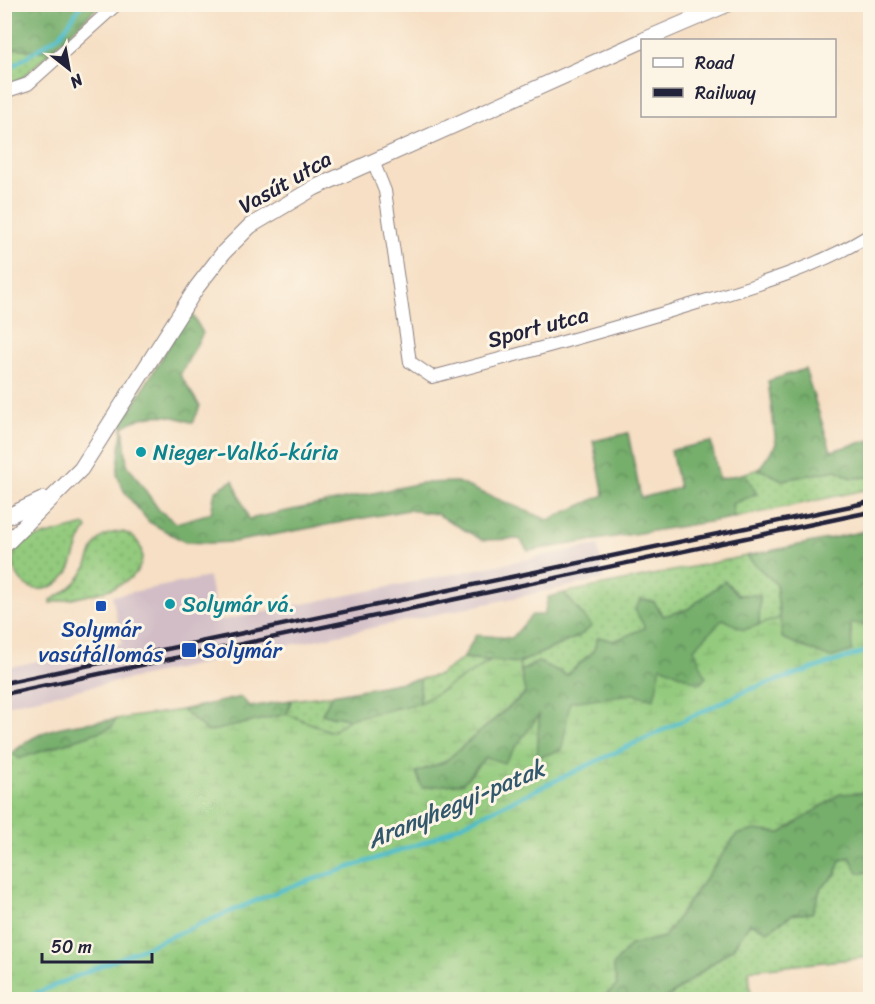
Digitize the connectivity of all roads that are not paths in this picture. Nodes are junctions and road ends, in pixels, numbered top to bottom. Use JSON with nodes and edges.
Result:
{"nodes":[{"id":1,"x":117,"y":4,"type":"edge"},
{"id":2,"x":728,"y":4,"type":"edge"},
{"id":3,"x":648,"y":39,"type":"edge"},
{"id":4,"x":641,"y":42,"type":"edge"},
{"id":5,"x":4,"y":92,"type":"edge"},
{"id":6,"x":373,"y":161,"type":"junction"},
{"id":7,"x":870,"y":235,"type":"edge"},
{"id":8,"x":58,"y":492,"type":"junction"},
{"id":9,"x":4,"y":518,"type":"edge"},
{"id":10,"x":4,"y":546,"type":"edge"}],
"edges":[{"from":1,"to":5,"type":"street"},
{"from":2,"to":3,"type":"street","name":"Vasút utca"},
{"from":4,"to":6,"type":"street","name":"Vasút utca"},
{"from":6,"to":7,"type":"street","name":"Sport utca"},
{"from":6,"to":8,"type":"street","name":"Vasút utca"},
{"from":8,"to":9,"type":"street","name":"Vasút utca"},
{"from":8,"to":10,"type":"street","name":"Vasút utca"}]}
